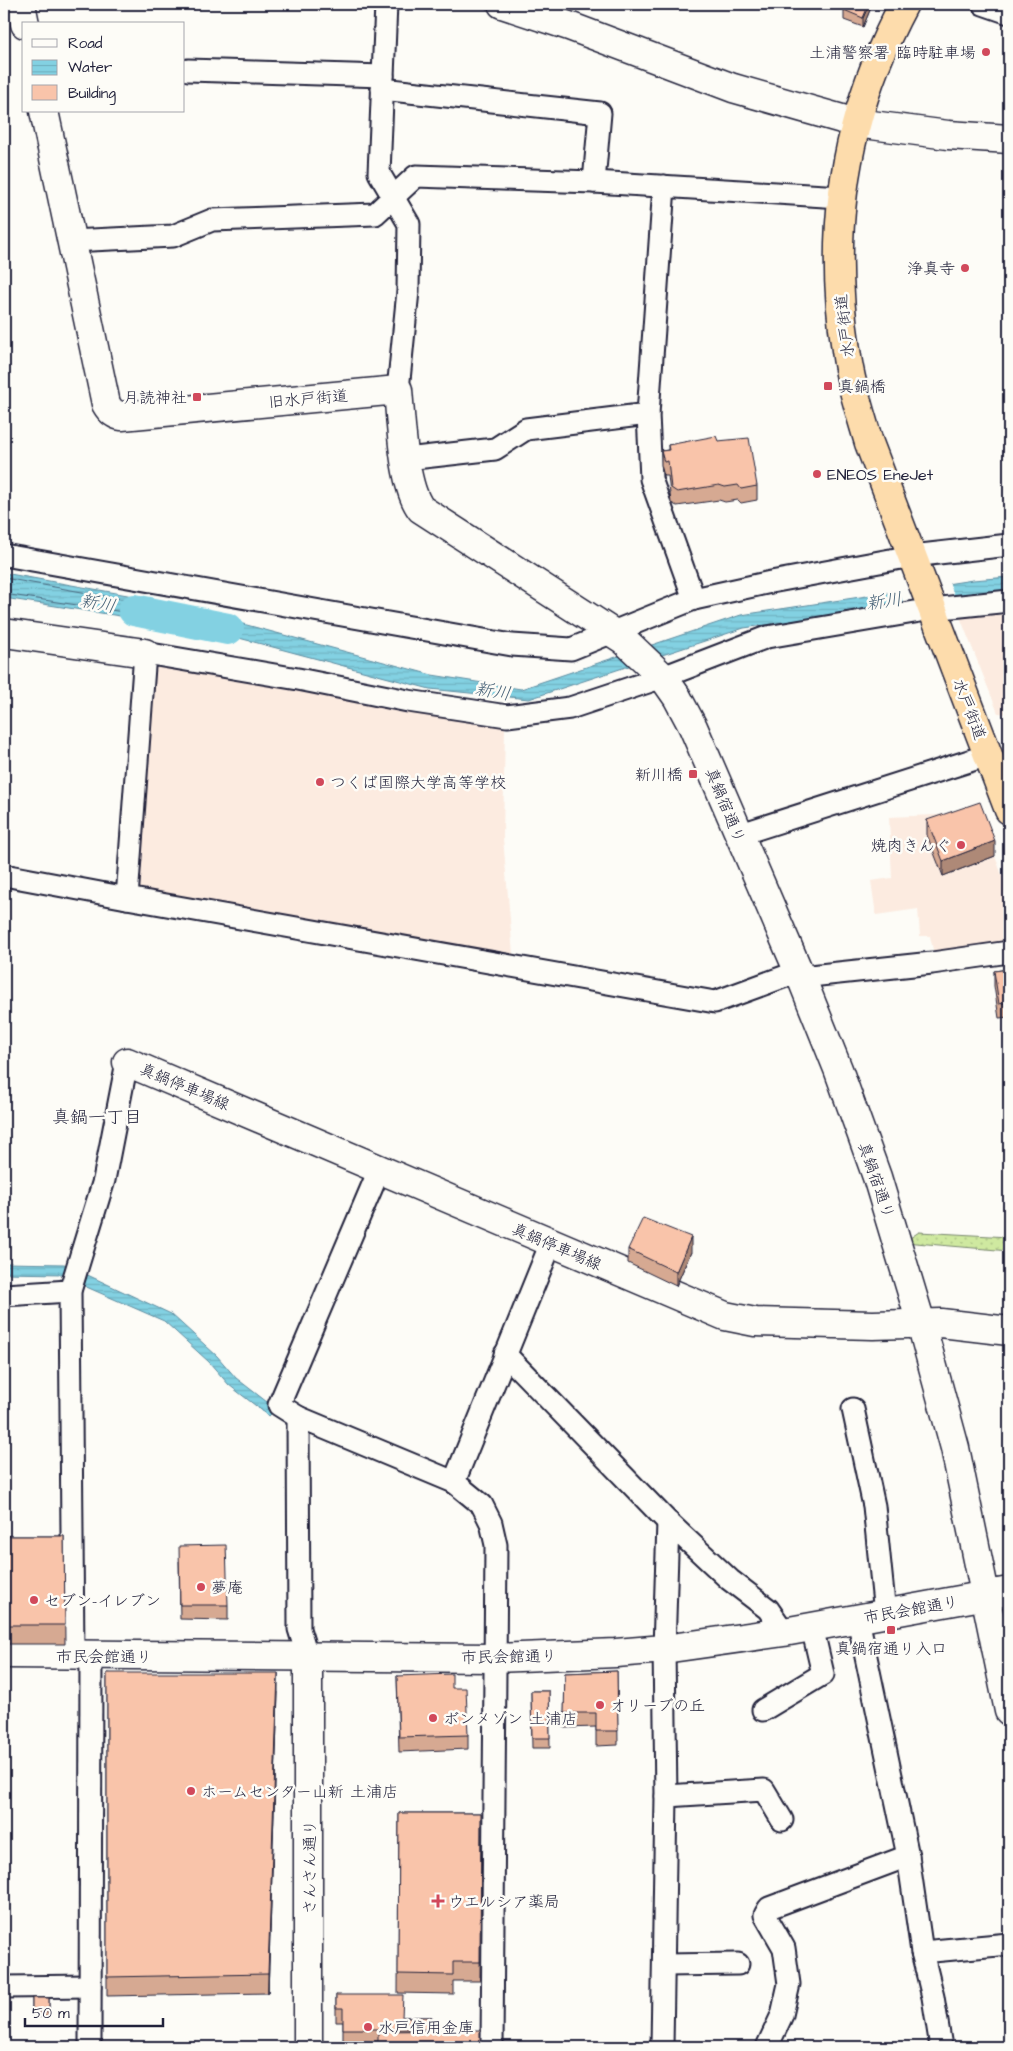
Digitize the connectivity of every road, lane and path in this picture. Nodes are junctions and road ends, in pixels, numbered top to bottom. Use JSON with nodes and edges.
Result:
{"nodes":[{"id":1,"x":21,"y":4,"type":"edge"},
{"id":2,"x":386,"y":4,"type":"edge"},
{"id":3,"x":502,"y":4,"type":"edge"},
{"id":4,"x":904,"y":4,"type":"edge"},
{"id":5,"x":983,"y":4,"type":"edge"},
{"id":6,"x":1009,"y":14,"type":"edge"},
{"id":7,"x":25,"y":22,"type":"edge"},
{"id":8,"x":188,"y":70,"type":"dead end"},
{"id":9,"x":383,"y":82,"type":"junction"},
{"id":10,"x":44,"y":112,"type":"edge"},
{"id":11,"x":856,"y":123,"type":"junction"},
{"id":12,"x":1009,"y":139,"type":"edge"},
{"id":13,"x":594,"y":182,"type":"junction"},
{"id":14,"x":664,"y":186,"type":"junction"},
{"id":15,"x":394,"y":196,"type":"junction"},
{"id":16,"x":841,"y":197,"type":"junction"},
{"id":17,"x":71,"y":241,"type":"junction"},
{"id":18,"x":398,"y":390,"type":"junction"},
{"id":19,"x":648,"y":414,"type":"junction"},
{"id":20,"x":406,"y":459,"type":"junction"},
{"id":21,"x":1009,"y":545,"type":"edge"},
{"id":22,"x":4,"y":556,"type":"edge"},
{"id":23,"x":914,"y":561,"type":"junction"},
{"id":24,"x":694,"y":599,"type":"junction"},
{"id":25,"x":1009,"y":600,"type":"edge"},
{"id":26,"x":931,"y":607,"type":"junction"},
{"id":27,"x":4,"y":633,"type":"edge"},
{"id":28,"x":618,"y":637,"type":"junction"},
{"id":29,"x":145,"y":653,"type":"junction"},
{"id":30,"x":657,"y":671,"type":"junction"},
{"id":31,"x":988,"y":755,"type":"junction"},
{"id":32,"x":1009,"y":810,"type":"edge"},
{"id":33,"x":738,"y":835,"type":"junction"},
{"id":34,"x":4,"y":875,"type":"edge"},
{"id":35,"x":127,"y":898,"type":"junction"},
{"id":36,"x":1009,"y":952,"type":"edge"},
{"id":37,"x":801,"y":977,"type":"junction"},
{"id":38,"x":128,"y":1062,"type":"joint"},
{"id":39,"x":380,"y":1168,"type":"junction"},
{"id":40,"x":551,"y":1244,"type":"junction"},
{"id":41,"x":70,"y":1291,"type":"junction"},
{"id":42,"x":4,"y":1295,"type":"edge"},
{"id":43,"x":922,"y":1323,"type":"junction"},
{"id":44,"x":1009,"y":1331,"type":"edge"},
{"id":45,"x":505,"y":1354,"type":"junction"},
{"id":46,"x":853,"y":1409,"type":"dead end"},
{"id":47,"x":298,"y":1417,"type":"junction"},
{"id":48,"x":454,"y":1482,"type":"junction"},
{"id":49,"x":668,"y":1522,"type":"junction"},
{"id":50,"x":998,"y":1593,"type":"edge"},
{"id":51,"x":885,"y":1614,"type":"junction"},
{"id":52,"x":858,"y":1619,"type":"junction"},
{"id":53,"x":812,"y":1627,"type":"junction"},
{"id":54,"x":784,"y":1632,"type":"junction"},
{"id":55,"x":664,"y":1649,"type":"junction"},
{"id":56,"x":4,"y":1654,"type":"edge"},
{"id":57,"x":82,"y":1655,"type":"junction"},
{"id":58,"x":308,"y":1658,"type":"junction"},
{"id":59,"x":494,"y":1658,"type":"junction"},
{"id":60,"x":763,"y":1710,"type":"dead end"},
{"id":61,"x":1009,"y":1711,"type":"edge"},
{"id":62,"x":666,"y":1796,"type":"junction"},
{"id":63,"x":782,"y":1820,"type":"dead end"},
{"id":64,"x":908,"y":1856,"type":"junction"},
{"id":65,"x":1009,"y":1944,"type":"edge"},
{"id":66,"x":922,"y":1952,"type":"junction"},
{"id":67,"x":738,"y":1964,"type":"dead end"},
{"id":68,"x":664,"y":1965,"type":"junction"},
{"id":69,"x":90,"y":1986,"type":"junction"},
{"id":70,"x":4,"y":1987,"type":"edge"},
{"id":71,"x":90,"y":2047,"type":"edge"},
{"id":72,"x":308,"y":2047,"type":"edge"},
{"id":73,"x":492,"y":2047,"type":"edge"},
{"id":74,"x":662,"y":2047,"type":"edge"},
{"id":75,"x":767,"y":2047,"type":"edge"},
{"id":76,"x":941,"y":2047,"type":"edge"}],
"edges":[{"from":1,"to":7,"type":"street"},
{"from":2,"to":9,"type":"street"},
{"from":3,"to":11,"type":"street"},
{"from":4,"to":11,"type":"highway","name":"水戸街道"},
{"from":5,"to":6,"type":"street"},
{"from":8,"to":9,"type":"street"},
{"from":9,"to":13,"type":"street"},
{"from":9,"to":15,"type":"street"},
{"from":10,"to":17,"type":"street","name":"旧水戸街道"},
{"from":11,"to":12,"type":"street"},
{"from":11,"to":16,"type":"highway","name":"水戸街道"},
{"from":13,"to":14,"type":"street"},
{"from":13,"to":15,"type":"street"},
{"from":14,"to":16,"type":"street"},
{"from":14,"to":19,"type":"street"},
{"from":15,"to":17,"type":"street"},
{"from":15,"to":18,"type":"street"},
{"from":16,"to":23,"type":"highway","name":"水戸街道"},
{"from":17,"to":18,"type":"street","name":"旧水戸街道"},
{"from":18,"to":20,"type":"street"},
{"from":19,"to":20,"type":"street"},
{"from":19,"to":24,"type":"street"},
{"from":20,"to":28,"type":"street"},
{"from":21,"to":23,"type":"street"},
{"from":22,"to":28,"type":"street"},
{"from":23,"to":24,"type":"street"},
{"from":23,"to":26,"type":"highway","name":"水戸街道"},
{"from":24,"to":28,"type":"street"},
{"from":25,"to":26,"type":"street"},
{"from":26,"to":30,"type":"street"},
{"from":26,"to":31,"type":"highway","name":"水戸街道"},
{"from":27,"to":29,"type":"street"},
{"from":28,"to":30,"type":"street"},
{"from":29,"to":30,"type":"street"},
{"from":29,"to":35,"type":"street"},
{"from":30,"to":33,"type":"street","name":"真鍋宿通り"},
{"from":31,"to":32,"type":"highway","name":"水戸街道"},
{"from":31,"to":33,"type":"street"},
{"from":33,"to":37,"type":"street","name":"真鍋宿通り"},
{"from":34,"to":35,"type":"street"},
{"from":35,"to":37,"type":"street"},
{"from":36,"to":37,"type":"street"},
{"from":37,"to":43,"type":"street","name":"真鍋宿通り"},
{"from":38,"to":39,"type":"street","name":"真鍋停車場線"},
{"from":38,"to":41,"type":"street"},
{"from":39,"to":40,"type":"street","name":"真鍋停車場線"},
{"from":39,"to":47,"type":"street"},
{"from":40,"to":43,"type":"street","name":"真鍋停車場線"},
{"from":40,"to":45,"type":"street"},
{"from":41,"to":42,"type":"street"},
{"from":41,"to":57,"type":"street"},
{"from":43,"to":44,"type":"street","name":"真鍋停車場線"},
{"from":43,"to":50,"type":"street","name":"真鍋宿通り"},
{"from":45,"to":48,"type":"street"},
{"from":45,"to":49,"type":"street"},
{"from":46,"to":51,"type":"street"},
{"from":47,"to":48,"type":"street"},
{"from":47,"to":58,"type":"street"},
{"from":48,"to":59,"type":"street"},
{"from":49,"to":54,"type":"street"},
{"from":49,"to":55,"type":"street"},
{"from":50,"to":51,"type":"street","name":"市民会館通り"},
{"from":50,"to":61,"type":"street","name":"真鍋宿通り"},
{"from":51,"to":52,"type":"street","name":"市民会館通り"},
{"from":52,"to":53,"type":"street","name":"市民会館通り"},
{"from":52,"to":64,"type":"street"},
{"from":53,"to":54,"type":"street","name":"市民会館通り"},
{"from":53,"to":60,"type":"street"},
{"from":54,"to":55,"type":"street","name":"市民会館通り"},
{"from":55,"to":59,"type":"street","name":"市民会館通り"},
{"from":55,"to":62,"type":"street"},
{"from":56,"to":57,"type":"street","name":"市民会館通り"},
{"from":57,"to":58,"type":"street","name":"市民会館通り"},
{"from":57,"to":69,"type":"street"},
{"from":58,"to":59,"type":"street","name":"市民会館通り"},
{"from":58,"to":72,"type":"street","name":"さんさん通り"},
{"from":59,"to":73,"type":"street"},
{"from":62,"to":63,"type":"street"},
{"from":62,"to":68,"type":"street"},
{"from":64,"to":66,"type":"street"},
{"from":64,"to":75,"type":"street"},
{"from":65,"to":66,"type":"street"},
{"from":66,"to":76,"type":"street"},
{"from":67,"to":68,"type":"street"},
{"from":68,"to":74,"type":"street"},
{"from":69,"to":70,"type":"street"},
{"from":69,"to":71,"type":"street"}]}
